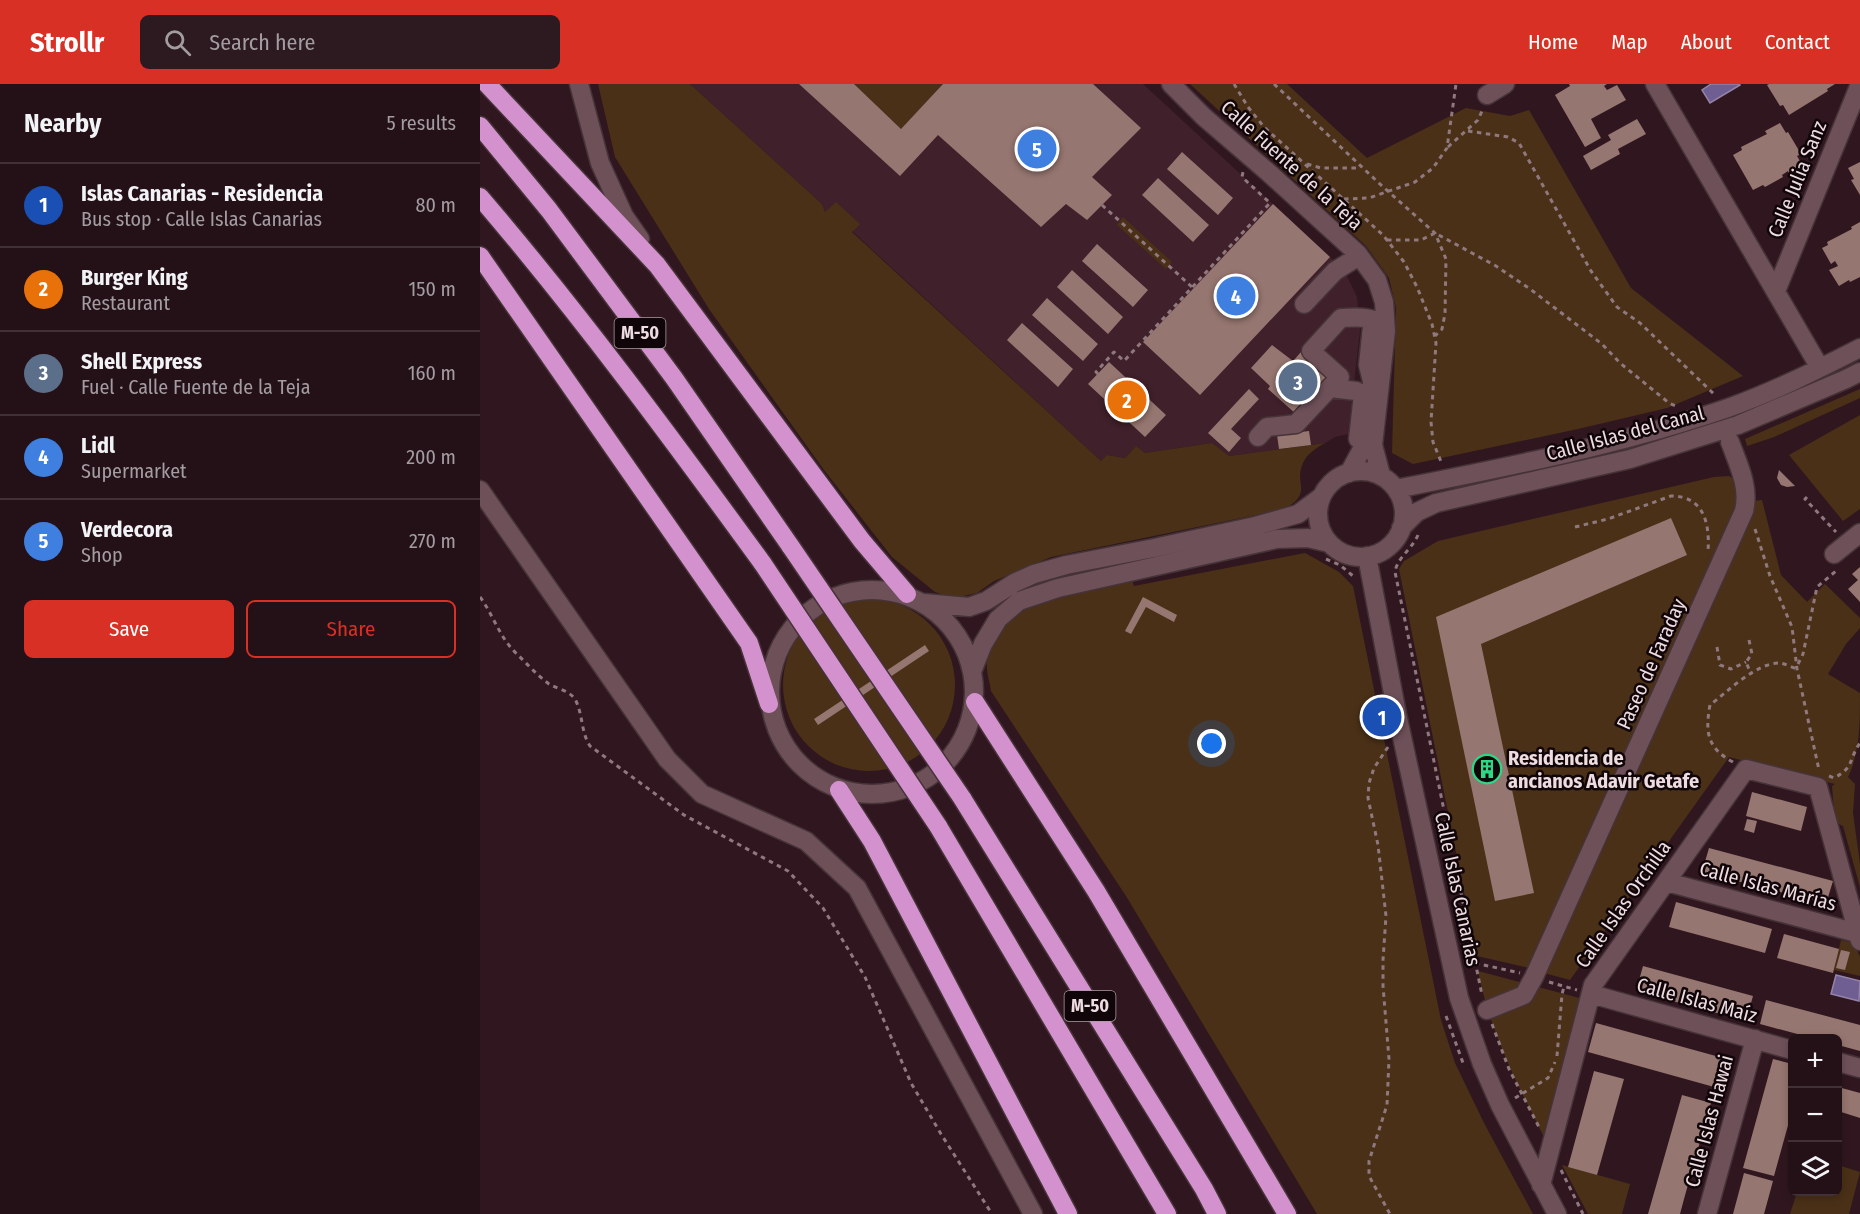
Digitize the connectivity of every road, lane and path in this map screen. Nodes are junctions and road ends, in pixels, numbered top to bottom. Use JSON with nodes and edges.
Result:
{"nodes":[{"id":1,"x":487,"y":84,"type":"edge"},
{"id":2,"x":579,"y":84,"type":"edge"},
{"id":3,"x":1171,"y":84,"type":"edge"},
{"id":4,"x":1274,"y":84,"type":"edge"},
{"id":5,"x":1456,"y":84,"type":"edge"},
{"id":6,"x":1505,"y":84,"type":"edge"},
{"id":7,"x":1655,"y":84,"type":"edge"},
{"id":8,"x":1860,"y":84,"type":"edge"},
{"id":9,"x":1487,"y":95,"type":"joint"},
{"id":10,"x":480,"y":126,"type":"edge"},
{"id":11,"x":1468,"y":131,"type":"junction"},
{"id":12,"x":1447,"y":148,"type":"junction"},
{"id":13,"x":1306,"y":164,"type":"dead end"},
{"id":14,"x":1362,"y":168,"type":"junction"},
{"id":15,"x":1243,"y":172,"type":"dead end"},
{"id":16,"x":1388,"y":191,"type":"junction"},
{"id":17,"x":480,"y":198,"type":"edge"},
{"id":18,"x":1344,"y":199,"type":"dead end"},
{"id":19,"x":1102,"y":205,"type":"dead end"},
{"id":20,"x":1435,"y":233,"type":"junction"},
{"id":21,"x":1386,"y":239,"type":"dead end"},
{"id":22,"x":1358,"y":255,"type":"junction"},
{"id":23,"x":480,"y":256,"type":"edge"},
{"id":24,"x":657,"y":265,"type":"junction"},
{"id":25,"x":1192,"y":287,"type":"junction"},
{"id":26,"x":1776,"y":291,"type":"junction"},
{"id":27,"x":1304,"y":304,"type":"dead end"},
{"id":28,"x":1372,"y":319,"type":"junction"},
{"id":29,"x":1435,"y":337,"type":"dead end"},
{"id":30,"x":1860,"y":348,"type":"edge"},
{"id":31,"x":1820,"y":368,"type":"junction"},
{"id":32,"x":1382,"y":370,"type":"junction"},
{"id":33,"x":1860,"y":372,"type":"edge"},
{"id":34,"x":1098,"y":374,"type":"dead end"},
{"id":35,"x":1330,"y":388,"type":"junction"},
{"id":36,"x":1717,"y":398,"type":"dead end"},
{"id":37,"x":1683,"y":410,"type":"dead end"},
{"id":38,"x":1258,"y":437,"type":"dead end"},
{"id":39,"x":1730,"y":441,"type":"dead end"},
{"id":40,"x":1344,"y":474,"type":"junction"},
{"id":41,"x":1381,"y":475,"type":"junction"},
{"id":42,"x":1396,"y":489,"type":"junction"},
{"id":43,"x":480,"y":490,"type":"edge"},
{"id":44,"x":1321,"y":496,"type":"junction"},
{"id":45,"x":1807,"y":497,"type":"dead end"},
{"id":46,"x":1744,"y":511,"type":"junction"},
{"id":47,"x":1575,"y":527,"type":"dead end"},
{"id":48,"x":1401,"y":528,"type":"junction"},
{"id":49,"x":1420,"y":529,"type":"dead end"},
{"id":50,"x":1860,"y":533,"type":"edge"},
{"id":51,"x":1837,"y":547,"type":"junction"},
{"id":52,"x":1326,"y":550,"type":"junction"},
{"id":53,"x":1367,"y":556,"type":"junction"},
{"id":54,"x":1706,"y":558,"type":"dead end"},
{"id":55,"x":1354,"y":579,"type":"dead end"},
{"id":56,"x":907,"y":594,"type":"junction"},
{"id":57,"x":480,"y":597,"type":"edge"},
{"id":58,"x":924,"y":603,"type":"junction"},
{"id":59,"x":1749,"y":640,"type":"dead end"},
{"id":60,"x":1717,"y":647,"type":"dead end"},
{"id":61,"x":1746,"y":662,"type":"junction"},
{"id":62,"x":1797,"y":667,"type":"junction"},
{"id":63,"x":972,"y":669,"type":"junction"},
{"id":64,"x":1751,"y":674,"type":"junction"},
{"id":65,"x":975,"y":702,"type":"junction"},
{"id":66,"x":769,"y":704,"type":"junction"},
{"id":67,"x":1860,"y":743,"type":"edge"},
{"id":68,"x":1391,"y":757,"type":"dead end"},
{"id":69,"x":1746,"y":769,"type":"junction"},
{"id":70,"x":1818,"y":780,"type":"junction"},
{"id":71,"x":839,"y":790,"type":"junction"},
{"id":72,"x":1667,"y":882,"type":"junction"},
{"id":73,"x":1858,"y":937,"type":"edge"},
{"id":74,"x":1564,"y":987,"type":"dead end"},
{"id":75,"x":1591,"y":994,"type":"junction"},
{"id":76,"x":1444,"y":1007,"type":"dead end"},
{"id":77,"x":1487,"y":1010,"type":"junction"},
{"id":78,"x":1755,"y":1039,"type":"junction"},
{"id":79,"x":1788,"y":1049,"type":"edge"},
{"id":80,"x":1842,"y":1063,"type":"edge"},
{"id":81,"x":1464,"y":1067,"type":"dead end"},
{"id":82,"x":1860,"y":1068,"type":"edge"},
{"id":83,"x":1522,"y":1094,"type":"junction"},
{"id":84,"x":1500,"y":1105,"type":"junction"},
{"id":85,"x":1550,"y":1150,"type":"junction"},
{"id":86,"x":1254,"y":1157,"type":"junction"},
{"id":87,"x":1541,"y":1185,"type":"junction"},
{"id":88,"x":992,"y":1214,"type":"edge"},
{"id":89,"x":1033,"y":1214,"type":"edge"},
{"id":90,"x":1068,"y":1214,"type":"edge"},
{"id":91,"x":1167,"y":1214,"type":"edge"},
{"id":92,"x":1217,"y":1214,"type":"edge"},
{"id":93,"x":1281,"y":1214,"type":"edge"},
{"id":94,"x":1287,"y":1214,"type":"edge"},
{"id":95,"x":1390,"y":1214,"type":"edge"},
{"id":96,"x":1557,"y":1214,"type":"edge"},
{"id":97,"x":1583,"y":1214,"type":"edge"},
{"id":98,"x":1707,"y":1214,"type":"edge"}],
"edges":[{"from":1,"to":24,"type":"highway"},
{"from":2,"to":24,"type":"street"},
{"from":3,"to":22,"type":"street","name":"Calle Fuente de la Teja"},
{"from":4,"to":14,"type":"path"},
{"from":5,"to":12,"type":"path"},
{"from":6,"to":9,"type":"street"},
{"from":7,"to":26,"type":"street"},
{"from":8,"to":26,"type":"street","name":"Calle Julia Sanz"},
{"from":9,"to":11,"type":"path"},
{"from":10,"to":92,"type":"highway","number":"M-50","bridge":true},
{"from":11,"to":12,"type":"path"},
{"from":11,"to":36,"type":"path"},
{"from":12,"to":16,"type":"path"},
{"from":13,"to":14,"type":"path"},
{"from":14,"to":16,"type":"path"},
{"from":15,"to":25,"type":"path"},
{"from":16,"to":18,"type":"path"},
{"from":16,"to":20,"type":"path"},
{"from":17,"to":91,"type":"highway","number":"M-50","bridge":true},
{"from":19,"to":25,"type":"path"},
{"from":20,"to":21,"type":"path"},
{"from":20,"to":29,"type":"path"},
{"from":20,"to":37,"type":"path"},
{"from":22,"to":27,"type":"street"},
{"from":22,"to":28,"type":"street","name":"Calle Fuente de la Teja"},
{"from":22,"to":32,"type":"street","name":"Calle Fuente de la Teja"},
{"from":23,"to":66,"type":"highway"},
{"from":24,"to":56,"type":"highway"},
{"from":25,"to":34,"type":"path"},
{"from":26,"to":31,"type":"street"},
{"from":28,"to":32,"type":"street"},
{"from":28,"to":35,"type":"street"},
{"from":28,"to":40,"type":"street","name":"Calle Fuente de la Teja"},
{"from":30,"to":31,"type":"street","name":"Calle Islas del Canal"},
{"from":31,"to":42,"type":"street","name":"Calle Islas del Canal"},
{"from":32,"to":41,"type":"street","name":"Calle Fuente de la Teja"},
{"from":33,"to":48,"type":"street","name":"Calle Islas del Canal"},
{"from":35,"to":38,"type":"street"},
{"from":35,"to":40,"type":"street"},
{"from":39,"to":46,"type":"street","name":"Paseo de Faraday"},
{"from":40,"to":41,"type":"street"},
{"from":40,"to":44,"type":"street"},
{"from":41,"to":42,"type":"street"},
{"from":42,"to":48,"type":"street"},
{"from":43,"to":89,"type":"street"},
{"from":44,"to":52,"type":"street"},
{"from":44,"to":58,"type":"street"},
{"from":45,"to":51,"type":"path"},
{"from":46,"to":62,"type":"path"},
{"from":46,"to":77,"type":"street","name":"Paseo de Faraday"},
{"from":47,"to":54,"type":"path"},
{"from":48,"to":53,"type":"street"},
{"from":49,"to":77,"type":"path"},
{"from":50,"to":51,"type":"street"},
{"from":51,"to":62,"type":"path"},
{"from":52,"to":53,"type":"street"},
{"from":52,"to":55,"type":"path"},
{"from":52,"to":63,"type":"street"},
{"from":53,"to":84,"type":"street","name":"Calle Islas Canarias"},
{"from":56,"to":58,"type":"street"},
{"from":56,"to":66,"type":"street"},
{"from":57,"to":88,"type":"path"},
{"from":58,"to":63,"type":"street"},
{"from":59,"to":61,"type":"path"},
{"from":60,"to":61,"type":"path"},
{"from":61,"to":64,"type":"path"},
{"from":62,"to":64,"type":"path"},
{"from":62,"to":70,"type":"path"},
{"from":63,"to":65,"type":"street"},
{"from":64,"to":69,"type":"path"},
{"from":65,"to":71,"type":"street"},
{"from":65,"to":86,"type":"highway"},
{"from":66,"to":71,"type":"street"},
{"from":67,"to":70,"type":"path"},
{"from":68,"to":95,"type":"path"},
{"from":69,"to":70,"type":"street"},
{"from":69,"to":72,"type":"street","name":"Calle Islas Orchilla"},
{"from":70,"to":73,"type":"street"},
{"from":71,"to":90,"type":"highway"},
{"from":72,"to":73,"type":"street","name":"Calle Islas Marías"},
{"from":72,"to":75,"type":"street","name":"Calle Islas Orchilla"},
{"from":74,"to":83,"type":"path"},
{"from":75,"to":78,"type":"street","name":"Calle Islas Maíz"},
{"from":75,"to":85,"type":"street","name":"Calle Islas Orchilla"},
{"from":76,"to":81,"type":"path"},
{"from":77,"to":83,"type":"path"},
{"from":78,"to":79,"type":"street","name":"Calle Islas Maíz"},
{"from":78,"to":98,"type":"street","name":"Calle Islas Hawai"},
{"from":80,"to":82,"type":"street"},
{"from":83,"to":84,"type":"path"},
{"from":83,"to":85,"type":"path"},
{"from":84,"to":87,"type":"street","name":"Calle Islas Canarias"},
{"from":85,"to":87,"type":"street","name":"Calle Islas Orchilla"},
{"from":85,"to":97,"type":"path"},
{"from":86,"to":93,"type":"highway"},
{"from":86,"to":94,"type":"highway"},
{"from":87,"to":96,"type":"street","name":"Calle Islas Canarias"}]}
